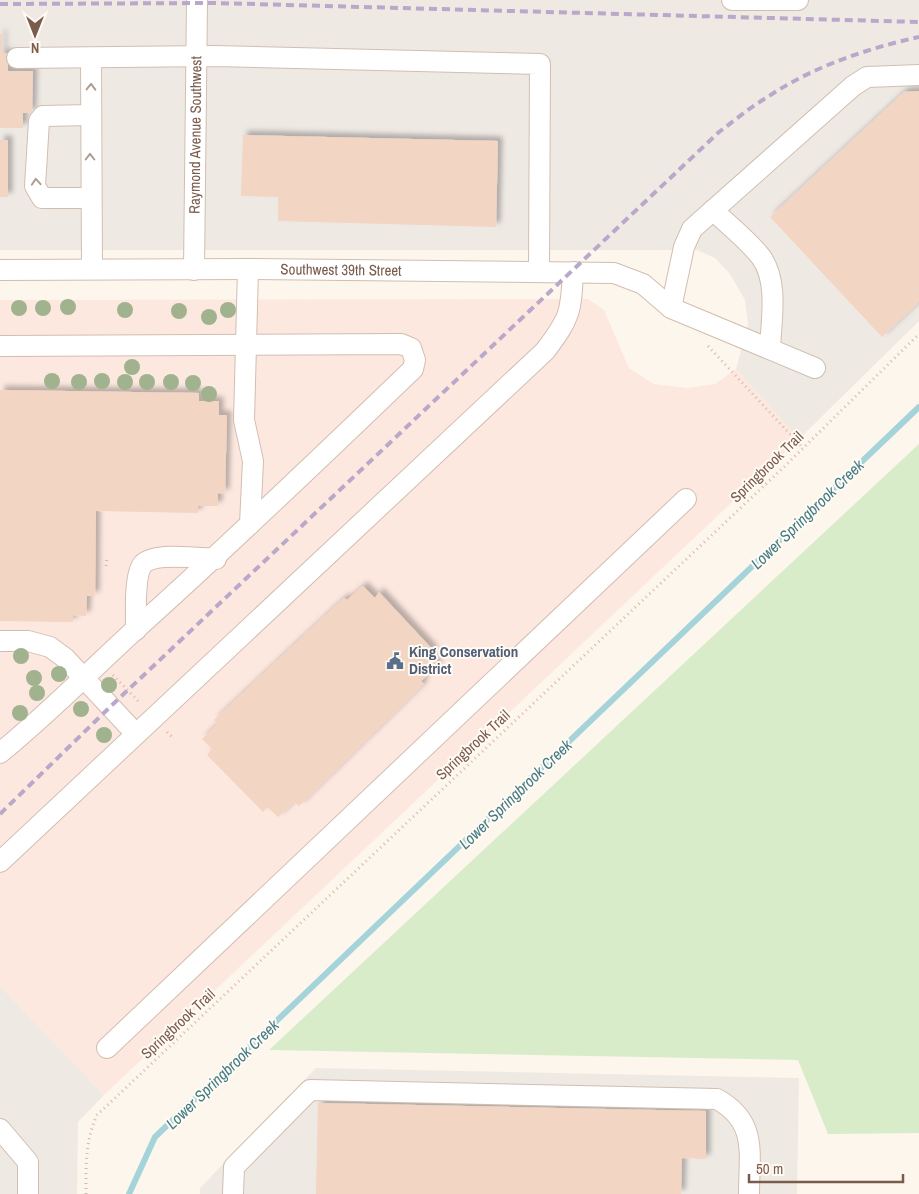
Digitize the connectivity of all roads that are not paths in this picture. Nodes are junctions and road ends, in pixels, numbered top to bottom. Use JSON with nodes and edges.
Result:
{"nodes":[{"id":1,"x":196,"y":0,"type":"edge"},
{"id":2,"x":732,"y":0,"type":"edge"},
{"id":3,"x":798,"y":0,"type":"edge"},
{"id":4,"x":196,"y":57,"type":"junction"},
{"id":5,"x":16,"y":58,"type":"dead end"},
{"id":6,"x":91,"y":58,"type":"junction"},
{"id":7,"x":919,"y":75,"type":"edge"},
{"id":8,"x":90,"y":116,"type":"junction"},
{"id":9,"x":90,"y":198,"type":"junction"},
{"id":10,"x":713,"y":210,"type":"junction"},
{"id":11,"x":92,"y":269,"type":"junction"},
{"id":12,"x":248,"y":269,"type":"junction"},
{"id":13,"x":0,"y":270,"type":"edge"},
{"id":14,"x":194,"y":270,"type":"junction"},
{"id":15,"x":539,"y":272,"type":"junction"},
{"id":16,"x":573,"y":272,"type":"junction"},
{"id":17,"x":671,"y":308,"type":"junction"},
{"id":18,"x":247,"y":345,"type":"junction"},
{"id":19,"x":0,"y":346,"type":"edge"},
{"id":20,"x":770,"y":349,"type":"junction"},
{"id":21,"x":815,"y":368,"type":"dead end"},
{"id":22,"x":686,"y":499,"type":"dead end"},
{"id":23,"x":250,"y":524,"type":"junction"},
{"id":24,"x":216,"y":559,"type":"junction"},
{"id":25,"x":136,"y":630,"type":"junction"},
{"id":26,"x":0,"y":641,"type":"edge"},
{"id":27,"x":84,"y":679,"type":"junction"},
{"id":28,"x":136,"y":734,"type":"junction"},
{"id":29,"x":0,"y":753,"type":"edge"},
{"id":30,"x":0,"y":862,"type":"edge"},
{"id":31,"x":106,"y":1048,"type":"dead end"},
{"id":32,"x":0,"y":1129,"type":"edge"},
{"id":33,"x":28,"y":1194,"type":"edge"},
{"id":34,"x":233,"y":1194,"type":"edge"},
{"id":35,"x":749,"y":1194,"type":"edge"}],
"edges":[{"from":1,"to":4,"type":"street","name":"Raymond Avenue Southwest"},
{"from":2,"to":3,"type":"street"},
{"from":4,"to":6,"type":"street"},
{"from":4,"to":14,"type":"street","name":"Raymond Avenue Southwest"},
{"from":4,"to":15,"type":"street"},
{"from":5,"to":6,"type":"street"},
{"from":8,"to":6,"type":"street","one_way":true},
{"from":7,"to":10,"type":"street"},
{"from":9,"to":8,"type":"street","one_way":true},
{"from":9,"to":8,"type":"street","one_way":true},
{"from":9,"to":11,"type":"street"},
{"from":10,"to":17,"type":"street"},
{"from":10,"to":20,"type":"street"},
{"from":11,"to":13,"type":"street","name":"Southwest 39th Street"},
{"from":11,"to":14,"type":"street","name":"Southwest 39th Street"},
{"from":12,"to":14,"type":"street","name":"Southwest 39th Street"},
{"from":12,"to":15,"type":"street","name":"Southwest 39th Street"},
{"from":12,"to":18,"type":"street"},
{"from":15,"to":16,"type":"street","name":"Southwest 39th Street"},
{"from":16,"to":17,"type":"street","name":"Southwest 39th Street"},
{"from":16,"to":28,"type":"street"},
{"from":17,"to":20,"type":"street","name":"Southwest 39th Street"},
{"from":18,"to":19,"type":"street"},
{"from":18,"to":23,"type":"street"},
{"from":18,"to":23,"type":"street"},
{"from":20,"to":21,"type":"street","name":"Southwest 39th Street"},
{"from":22,"to":31,"type":"street"},
{"from":23,"to":24,"type":"street"},
{"from":24,"to":25,"type":"street"},
{"from":24,"to":25,"type":"street"},
{"from":25,"to":27,"type":"street"},
{"from":26,"to":27,"type":"street"},
{"from":27,"to":28,"type":"street"},
{"from":27,"to":29,"type":"street"},
{"from":28,"to":30,"type":"street"},
{"from":32,"to":33,"type":"street"},
{"from":34,"to":35,"type":"street"}]}
